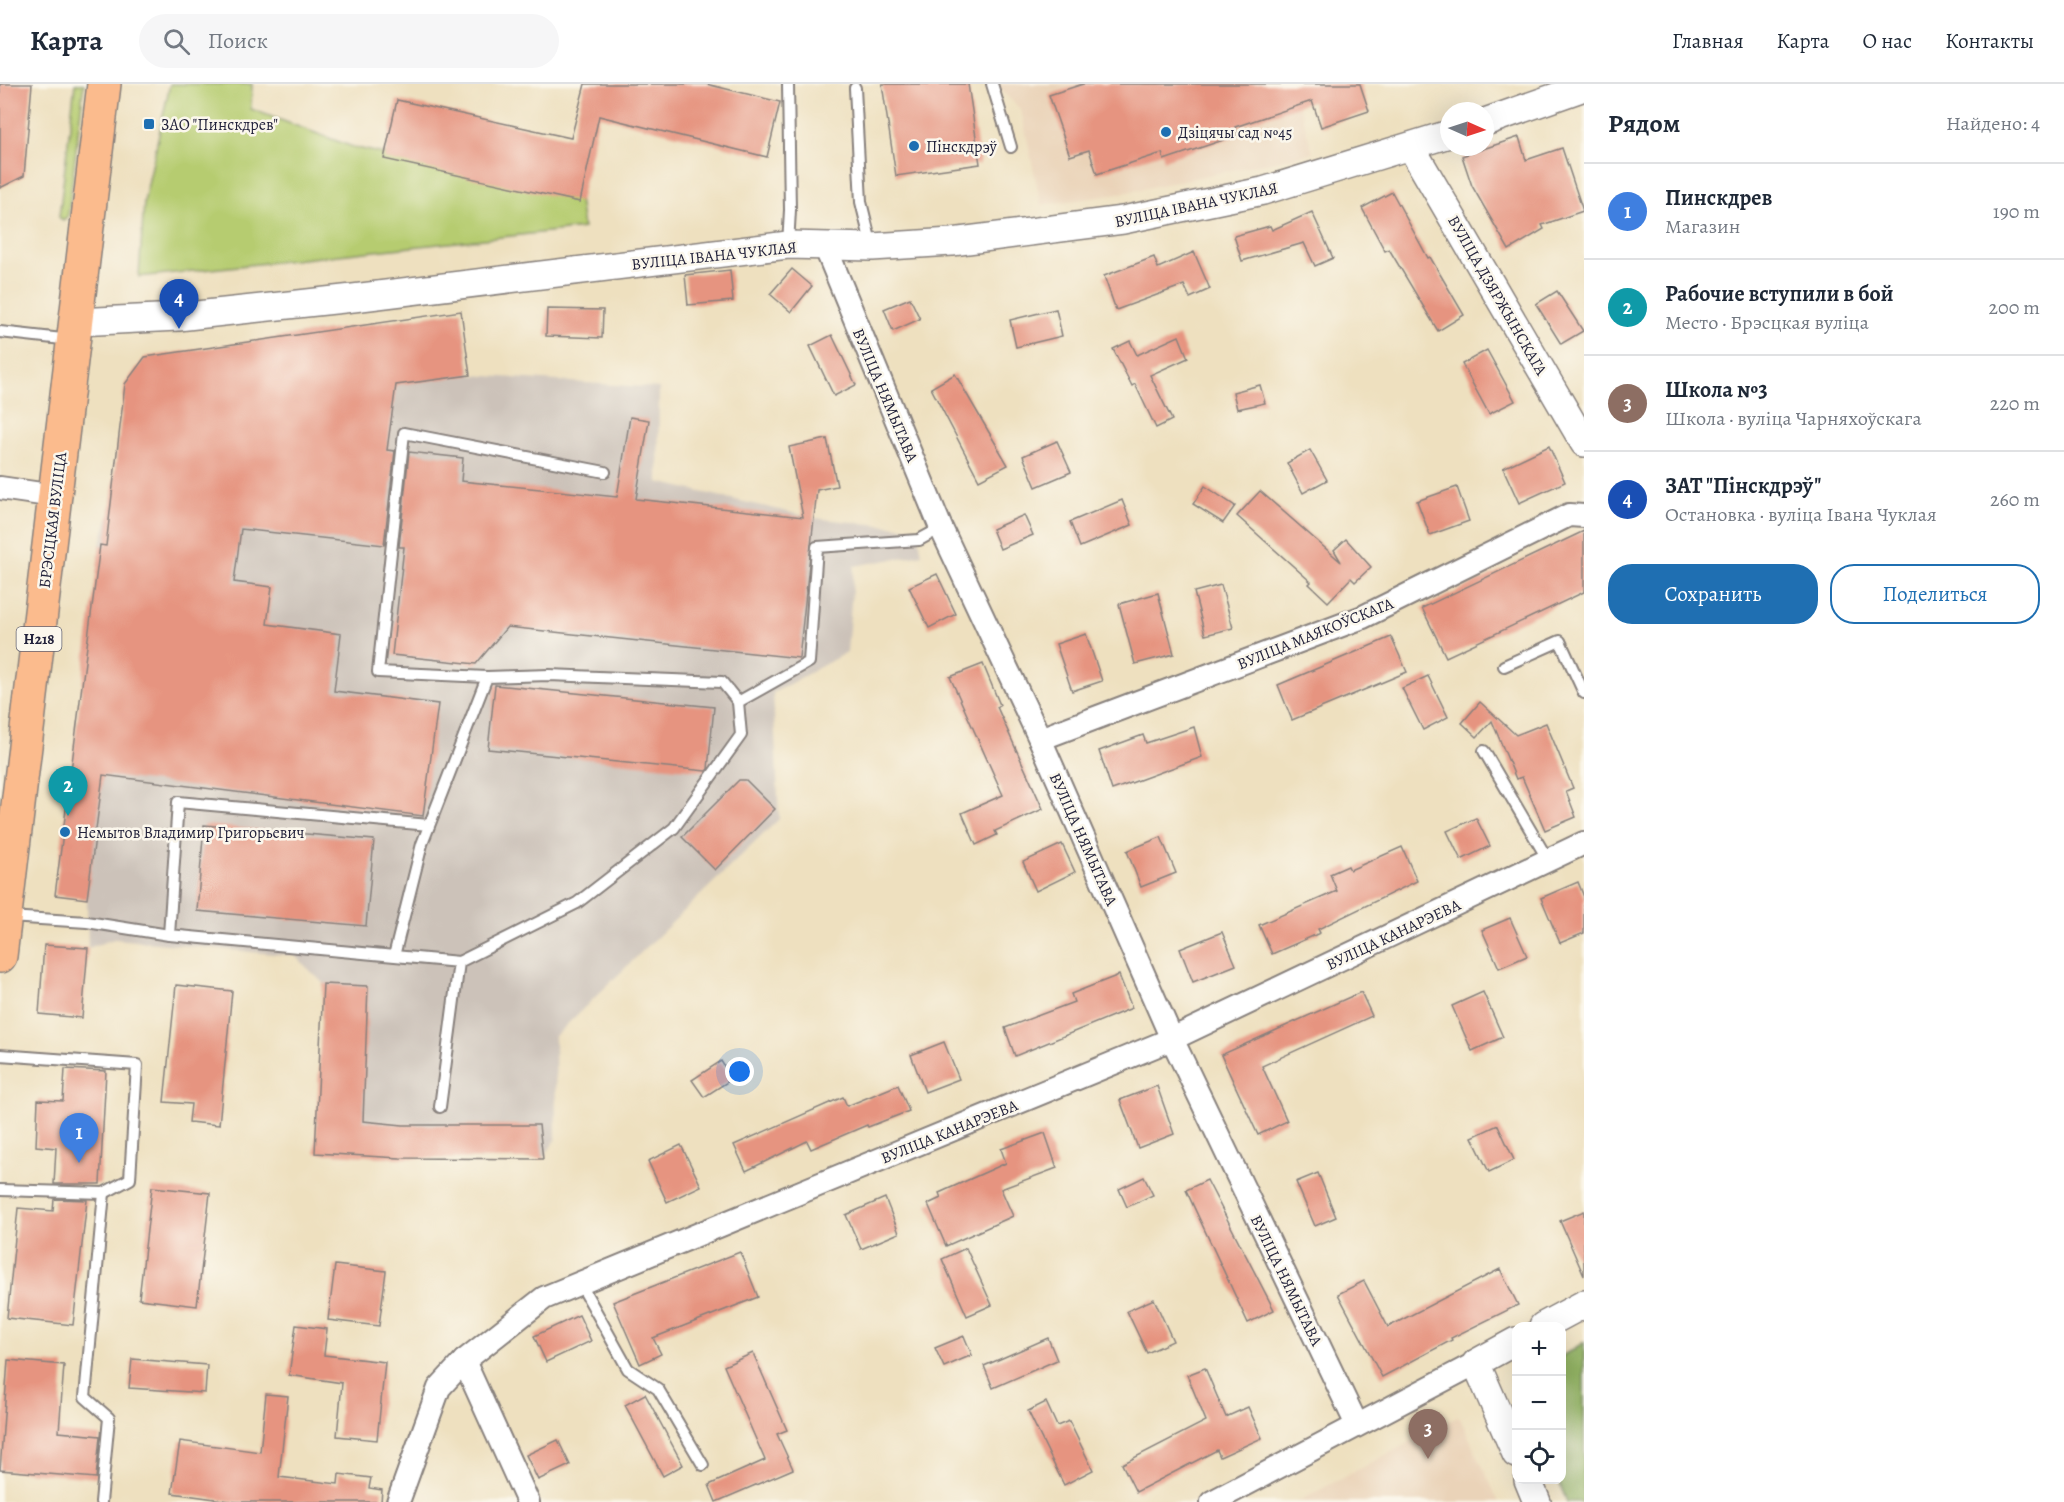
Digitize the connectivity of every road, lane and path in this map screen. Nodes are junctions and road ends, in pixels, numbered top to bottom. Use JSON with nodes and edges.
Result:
{"nodes":[{"id":1,"x":104,"y":84,"type":"edge"},
{"id":2,"x":788,"y":84,"type":"edge"},
{"id":3,"x":992,"y":84,"type":"edge"},
{"id":4,"x":1584,"y":87,"type":"edge"},
{"id":5,"x":855,"y":88,"type":"dead end"},
{"id":6,"x":1537,"y":94,"type":"edge"},
{"id":7,"x":1494,"y":117,"type":"edge"},
{"id":8,"x":1440,"y":137,"type":"edge"},
{"id":9,"x":1011,"y":147,"type":"dead end"},
{"id":10,"x":1411,"y":147,"type":"junction"},
{"id":11,"x":788,"y":245,"type":"junction"},
{"id":12,"x":825,"y":246,"type":"junction"},
{"id":13,"x":872,"y":248,"type":"junction"},
{"id":14,"x":76,"y":331,"type":"junction"},
{"id":15,"x":0,"y":332,"type":"edge"},
{"id":16,"x":1584,"y":443,"type":"edge"},
{"id":17,"x":605,"y":472,"type":"dead end"},
{"id":18,"x":0,"y":488,"type":"edge"},
{"id":19,"x":55,"y":496,"type":"junction"},
{"id":20,"x":1584,"y":516,"type":"edge"},
{"id":21,"x":941,"y":528,"type":"junction"},
{"id":22,"x":1504,"y":666,"type":"dead end"},
{"id":23,"x":487,"y":677,"type":"junction"},
{"id":24,"x":1584,"y":693,"type":"edge"},
{"id":25,"x":738,"y":702,"type":"junction"},
{"id":26,"x":1040,"y":739,"type":"junction"},
{"id":27,"x":1484,"y":751,"type":"dead end"},
{"id":28,"x":429,"y":825,"type":"junction"},
{"id":29,"x":1584,"y":843,"type":"edge"},
{"id":30,"x":1548,"y":860,"type":"junction"},
{"id":31,"x":5,"y":896,"type":"edge"},
{"id":32,"x":169,"y":935,"type":"junction"},
{"id":33,"x":0,"y":956,"type":"edge"},
{"id":34,"x":394,"y":956,"type":"junction"},
{"id":35,"x":459,"y":962,"type":"junction"},
{"id":36,"x":1172,"y":1039,"type":"junction"},
{"id":37,"x":0,"y":1055,"type":"edge"},
{"id":38,"x":440,"y":1107,"type":"dead end"},
{"id":39,"x":0,"y":1190,"type":"edge"},
{"id":40,"x":104,"y":1193,"type":"junction"},
{"id":41,"x":580,"y":1283,"type":"junction"},
{"id":42,"x":1584,"y":1304,"type":"edge"},
{"id":43,"x":1550,"y":1322,"type":"edge"},
{"id":44,"x":1512,"y":1343,"type":"edge"},
{"id":45,"x":464,"y":1361,"type":"junction"},
{"id":46,"x":1476,"y":1363,"type":"junction"},
{"id":47,"x":1357,"y":1425,"type":"junction"},
{"id":48,"x":1512,"y":1445,"type":"edge"},
{"id":49,"x":704,"y":1465,"type":"dead end"},
{"id":50,"x":1530,"y":1484,"type":"edge"},
{"id":51,"x":101,"y":1502,"type":"edge"},
{"id":52,"x":398,"y":1502,"type":"edge"},
{"id":53,"x":528,"y":1502,"type":"edge"},
{"id":54,"x":1212,"y":1502,"type":"edge"},
{"id":55,"x":1537,"y":1502,"type":"edge"}],
"edges":[{"from":1,"to":14,"type":"main road","name":"БРЭСЦКАЯ ВУЛІЦА","number":"Н218"},
{"from":2,"to":11,"type":"lane"},
{"from":3,"to":9,"type":"lane"},
{"from":4,"to":6,"type":"street"},
{"from":5,"to":13,"type":"lane"},
{"from":6,"to":7,"type":"street"},
{"from":8,"to":10,"type":"street","name":"ВУЛІЦА ІВАНА ЧУКЛАЯ"},
{"from":10,"to":13,"type":"street","name":"ВУЛІЦА ІВАНА ЧУКЛАЯ"},
{"from":10,"to":16,"type":"street","name":"ВУЛІЦА ДЗЯРЖЫНСКАГА"},
{"from":11,"to":12,"type":"street","name":"ВУЛІЦА ІВАНА ЧУКЛАЯ"},
{"from":11,"to":14,"type":"street","name":"ВУЛІЦА ІВАНА ЧУКЛАЯ"},
{"from":12,"to":13,"type":"street","name":"ВУЛІЦА ІВАНА ЧУКЛАЯ"},
{"from":12,"to":21,"type":"street","name":"ВУЛІЦА НЯМЫТАВА"},
{"from":14,"to":15,"type":"lane"},
{"from":14,"to":19,"type":"main road","name":"БРЭСЦКАЯ ВУЛІЦА","number":"Н218"},
{"from":17,"to":23,"type":"lane"},
{"from":18,"to":19,"type":"street"},
{"from":19,"to":31,"type":"main road","name":"БРЭСЦКАЯ ВУЛІЦА","number":"Н218"},
{"from":20,"to":26,"type":"street","name":"ВУЛІЦА МАЯКОЎСКАГА"},
{"from":21,"to":25,"type":"lane"},
{"from":21,"to":26,"type":"street","name":"ВУЛІЦА НЯМЫТАВА"},
{"from":22,"to":24,"type":"lane"},
{"from":23,"to":25,"type":"lane"},
{"from":23,"to":28,"type":"lane"},
{"from":25,"to":35,"type":"lane"},
{"from":26,"to":36,"type":"street","name":"ВУЛІЦА НЯМЫТАВА"},
{"from":27,"to":30,"type":"lane"},
{"from":28,"to":32,"type":"lane"},
{"from":28,"to":34,"type":"lane"},
{"from":29,"to":30,"type":"street","name":"ВУЛІЦА КАНАРЭЕВА"},
{"from":30,"to":36,"type":"street","name":"ВУЛІЦА КАНАРЭЕВА"},
{"from":31,"to":32,"type":"lane"},
{"from":31,"to":33,"type":"main road","name":"БРЭСЦКАЯ ВУЛІЦА","number":"Н218"},
{"from":32,"to":34,"type":"lane"},
{"from":34,"to":35,"type":"lane"},
{"from":35,"to":38,"type":"lane"},
{"from":36,"to":41,"type":"street","name":"ВУЛІЦА КАНАРЭЕВА"},
{"from":36,"to":47,"type":"street","name":"ВУЛІЦА НЯМЫТАВА"},
{"from":37,"to":40,"type":"lane"},
{"from":39,"to":40,"type":"lane"},
{"from":40,"to":51,"type":"lane"},
{"from":41,"to":45,"type":"street","name":"ВУЛІЦА КАНАРЭЕВА"},
{"from":41,"to":49,"type":"lane"},
{"from":42,"to":43,"type":"street"},
{"from":44,"to":46,"type":"street"},
{"from":45,"to":52,"type":"street","name":"ВУЛІЦА КАНАРЭЕВА"},
{"from":45,"to":53,"type":"street"},
{"from":46,"to":47,"type":"street"},
{"from":46,"to":48,"type":"street"},
{"from":47,"to":54,"type":"street"},
{"from":50,"to":55,"type":"street"}]}
